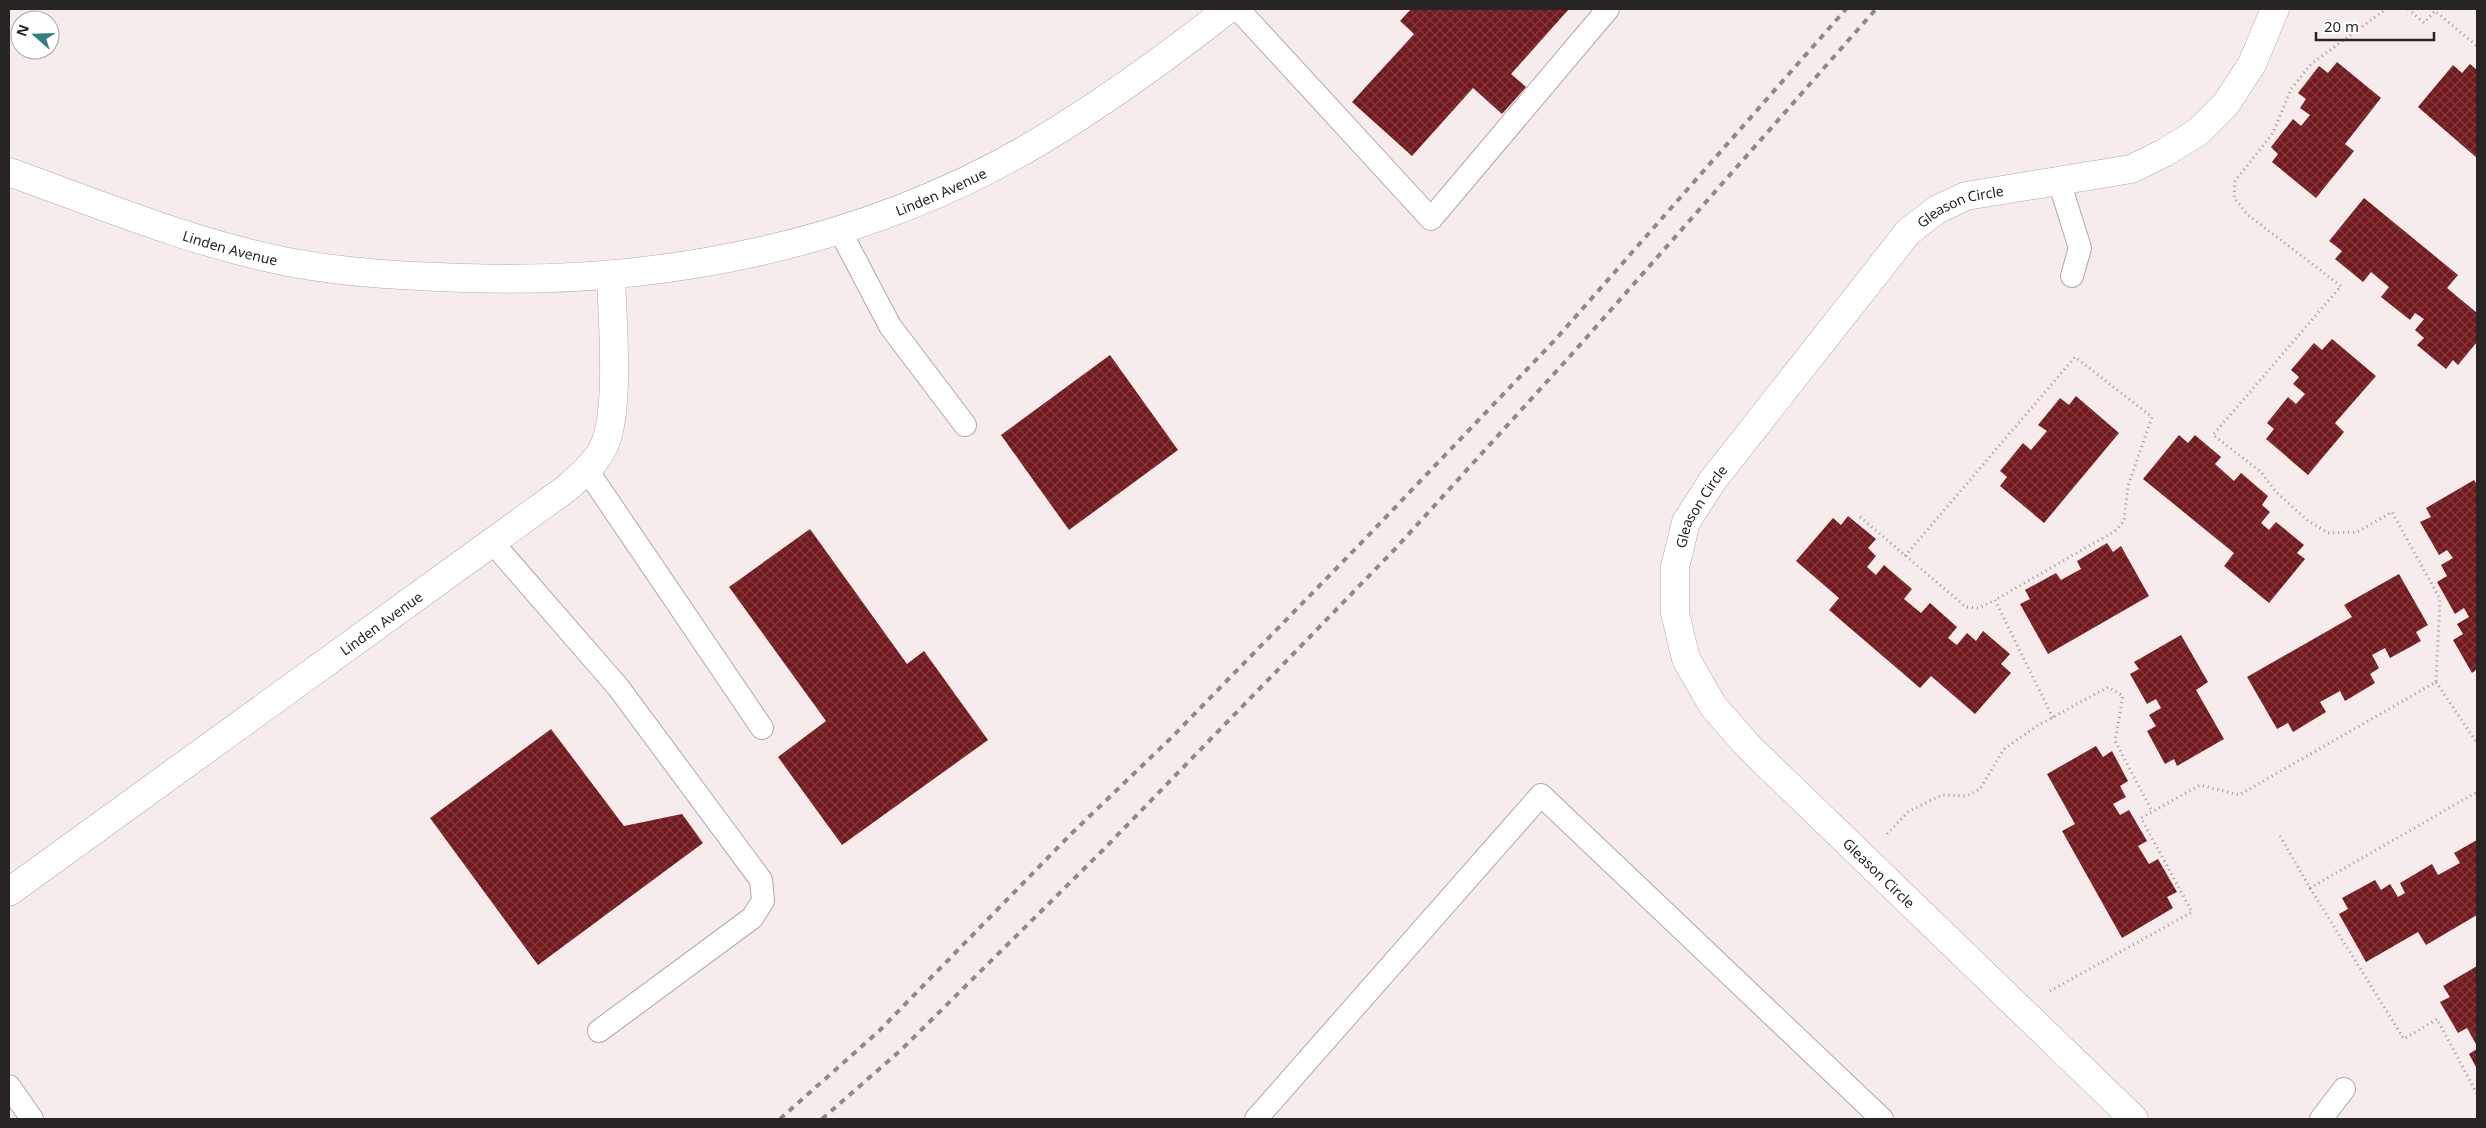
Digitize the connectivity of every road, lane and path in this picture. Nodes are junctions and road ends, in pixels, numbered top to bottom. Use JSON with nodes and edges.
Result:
{"nodes":[{"id":1,"x":1228,"y":9,"type":"edge"},
{"id":2,"x":1238,"y":9,"type":"edge"},
{"id":3,"x":1608,"y":9,"type":"edge"},
{"id":4,"x":2275,"y":9,"type":"edge"},
{"id":5,"x":2386,"y":9,"type":"edge"},
{"id":6,"x":2408,"y":9,"type":"edge"},
{"id":7,"x":2477,"y":46,"type":"edge"},
{"id":8,"x":9,"y":172,"type":"edge"},
{"id":9,"x":2060,"y":181,"type":"junction"},
{"id":10,"x":839,"y":229,"type":"junction"},
{"id":11,"x":611,"y":275,"type":"junction"},
{"id":12,"x":2072,"y":276,"type":"dead end"},
{"id":13,"x":965,"y":425,"type":"dead end"},
{"id":14,"x":587,"y":470,"type":"junction"},
{"id":15,"x":1860,"y":517,"type":"dead end"},
{"id":16,"x":492,"y":542,"type":"junction"},
{"id":17,"x":1905,"y":556,"type":"junction"},
{"id":18,"x":1995,"y":600,"type":"junction"},
{"id":19,"x":2436,"y":682,"type":"junction"},
{"id":20,"x":2053,"y":718,"type":"junction"},
{"id":21,"x":762,"y":728,"type":"dead end"},
{"id":22,"x":2477,"y":743,"type":"edge"},
{"id":23,"x":2477,"y":792,"type":"edge"},
{"id":24,"x":2152,"y":812,"type":"junction"},
{"id":25,"x":2280,"y":836,"type":"dead end"},
{"id":26,"x":1864,"y":858,"type":"junction"},
{"id":27,"x":2310,"y":888,"type":"junction"},
{"id":28,"x":9,"y":892,"type":"edge"},
{"id":29,"x":2019,"y":1008,"type":"junction"},
{"id":30,"x":599,"y":1031,"type":"dead end"},
{"id":31,"x":9,"y":1086,"type":"edge"},
{"id":32,"x":2344,"y":1089,"type":"dead end"},
{"id":33,"x":2477,"y":1094,"type":"edge"},
{"id":34,"x":32,"y":1119,"type":"edge"},
{"id":35,"x":1256,"y":1119,"type":"edge"},
{"id":36,"x":1882,"y":1119,"type":"edge"},
{"id":37,"x":2134,"y":1119,"type":"edge"},
{"id":38,"x":2321,"y":1119,"type":"edge"}],
"edges":[{"from":1,"to":10,"type":"street","name":"Linden Avenue"},
{"from":2,"to":3,"type":"lane"},
{"from":4,"to":9,"type":"street","name":"Gleason Circle"},
{"from":5,"to":19,"type":"path"},
{"from":6,"to":7,"type":"path"},
{"from":8,"to":11,"type":"street","name":"Linden Avenue"},
{"from":9,"to":12,"type":"lane"},
{"from":9,"to":26,"type":"street","name":"Gleason Circle"},
{"from":10,"to":11,"type":"street","name":"Linden Avenue"},
{"from":10,"to":13,"type":"lane"},
{"from":11,"to":14,"type":"street","name":"Linden Avenue"},
{"from":14,"to":16,"type":"street","name":"Linden Avenue"},
{"from":14,"to":21,"type":"lane"},
{"from":15,"to":17,"type":"path"},
{"from":16,"to":28,"type":"street","name":"Linden Avenue"},
{"from":16,"to":30,"type":"lane"},
{"from":17,"to":18,"type":"path"},
{"from":17,"to":18,"type":"path"},
{"from":18,"to":20,"type":"path"},
{"from":19,"to":22,"type":"path"},
{"from":19,"to":24,"type":"path"},
{"from":20,"to":24,"type":"path"},
{"from":20,"to":26,"type":"path"},
{"from":23,"to":27,"type":"path"},
{"from":24,"to":29,"type":"path"},
{"from":25,"to":27,"type":"path"},
{"from":26,"to":29,"type":"street","name":"Gleason Circle"},
{"from":27,"to":33,"type":"path"},
{"from":29,"to":37,"type":"street","name":"Gleason Circle"},
{"from":31,"to":34,"type":"lane"},
{"from":32,"to":38,"type":"lane"},
{"from":35,"to":36,"type":"lane"}]}
